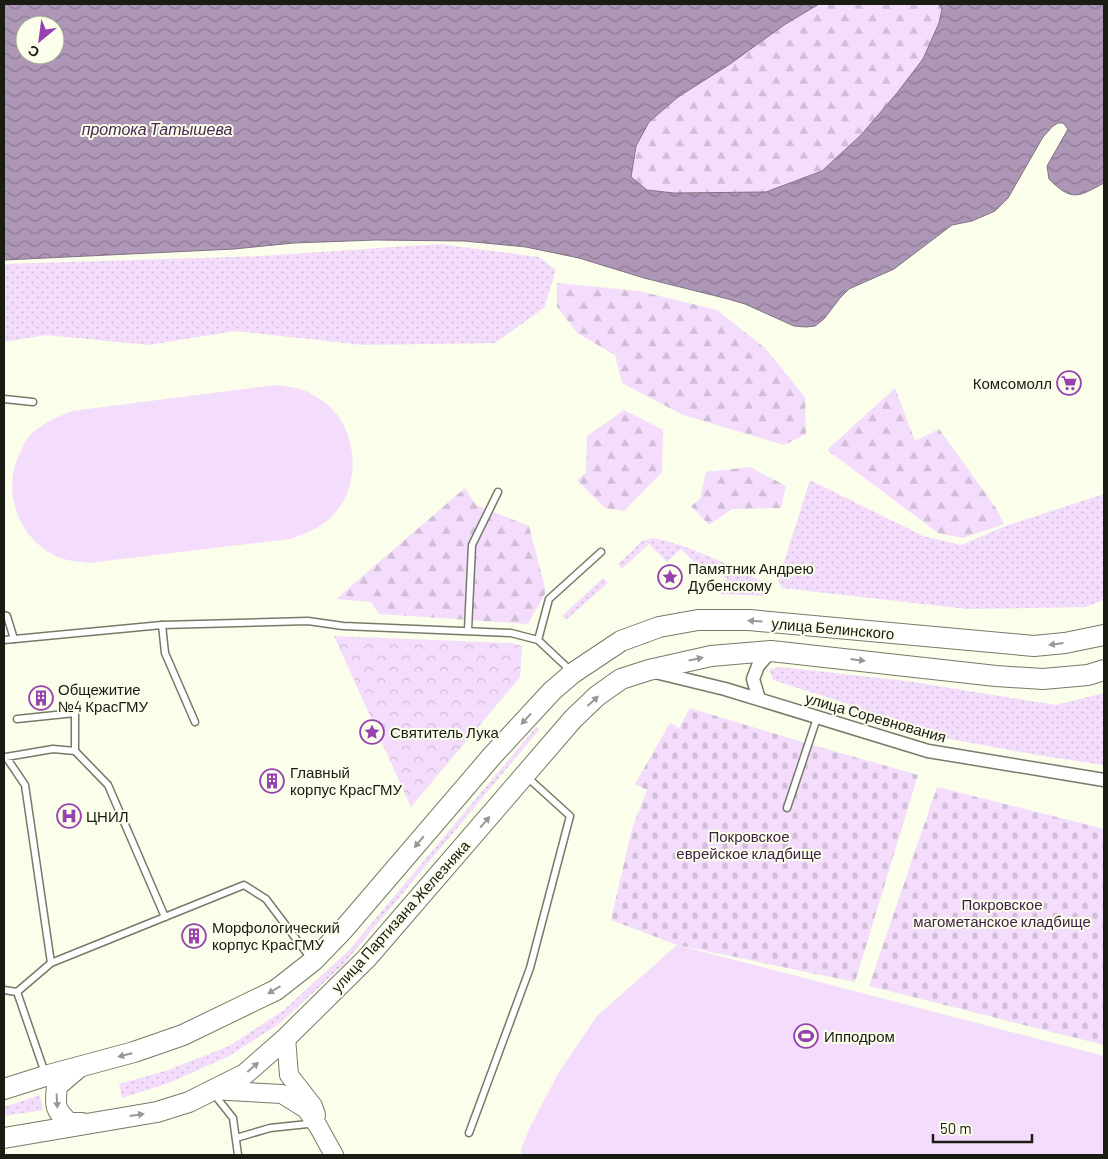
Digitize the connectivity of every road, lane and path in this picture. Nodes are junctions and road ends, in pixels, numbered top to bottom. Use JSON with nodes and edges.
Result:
{"nodes":[{"id":1,"x":4,"y":399,"type":"edge"},
{"id":2,"x":33,"y":402,"type":"dead end"},
{"id":3,"x":498,"y":492,"type":"dead end"},
{"id":4,"x":601,"y":552,"type":"dead end"},
{"id":5,"x":4,"y":615,"type":"edge"},
{"id":6,"x":162,"y":626,"type":"junction"},
{"id":7,"x":468,"y":630,"type":"junction"},
{"id":8,"x":1104,"y":635,"type":"edge"},
{"id":9,"x":14,"y":639,"type":"junction"},
{"id":10,"x":4,"y":640,"type":"edge"},
{"id":11,"x":538,"y":640,"type":"junction"},
{"id":12,"x":771,"y":651,"type":"junction"},
{"id":13,"x":649,"y":670,"type":"junction"},
{"id":14,"x":1104,"y":670,"type":"edge"},
{"id":15,"x":573,"y":672,"type":"junction"},
{"id":16,"x":759,"y":699,"type":"junction"},
{"id":17,"x":818,"y":718,"type":"junction"},
{"id":18,"x":17,"y":719,"type":"dead end"},
{"id":19,"x":195,"y":722,"type":"dead end"},
{"id":20,"x":75,"y":751,"type":"junction"},
{"id":21,"x":5,"y":757,"type":"edge"},
{"id":22,"x":526,"y":775,"type":"junction"},
{"id":23,"x":1104,"y":780,"type":"edge"},
{"id":24,"x":787,"y":808,"type":"dead end"},
{"id":25,"x":165,"y":916,"type":"junction"},
{"id":26,"x":313,"y":961,"type":"junction"},
{"id":27,"x":51,"y":963,"type":"junction"},
{"id":28,"x":4,"y":990,"type":"edge"},
{"id":29,"x":17,"y":992,"type":"junction"},
{"id":30,"x":286,"y":1038,"type":"junction"},
{"id":31,"x":80,"y":1066,"type":"junction"},
{"id":32,"x":46,"y":1076,"type":"junction"},
{"id":33,"x":4,"y":1089,"type":"edge"},
{"id":34,"x":211,"y":1090,"type":"junction"},
{"id":35,"x":88,"y":1123,"type":"junction"},
{"id":36,"x":318,"y":1126,"type":"junction"},
{"id":37,"x":469,"y":1133,"type":"dead end"},
{"id":38,"x":4,"y":1138,"type":"edge"},
{"id":39,"x":236,"y":1138,"type":"junction"},
{"id":40,"x":238,"y":1155,"type":"edge"},
{"id":41,"x":334,"y":1155,"type":"edge"}],
"edges":[{"from":1,"to":2,"type":"lane"},
{"from":3,"to":7,"type":"lane"},
{"from":4,"to":11,"type":"lane"},
{"from":5,"to":9,"type":"lane"},
{"from":6,"to":7,"type":"lane"},
{"from":6,"to":9,"type":"lane"},
{"from":6,"to":19,"type":"lane"},
{"from":7,"to":11,"type":"lane"},
{"from":8,"to":15,"type":"main road","name":"улица Белинского","one_way":true},
{"from":9,"to":10,"type":"lane"},
{"from":11,"to":15,"type":"lane"},
{"from":13,"to":12,"type":"main road","name":"улица Белинского","one_way":true},
{"from":12,"to":14,"type":"main road","name":"улица Белинского","one_way":true},
{"from":12,"to":16,"type":"street"},
{"from":13,"to":16,"type":"street","name":"улица Соревнования"},
{"from":22,"to":13,"type":"main road","name":"улица Партизана Железняка","one_way":true},
{"from":15,"to":26,"type":"main road","one_way":true},
{"from":16,"to":17,"type":"street","name":"улица Соревнования"},
{"from":17,"to":23,"type":"street","name":"улица Соревнования"},
{"from":17,"to":24,"type":"lane"},
{"from":18,"to":20,"type":"lane"},
{"from":20,"to":21,"type":"lane"},
{"from":20,"to":25,"type":"lane"},
{"from":21,"to":27,"type":"lane"},
{"from":30,"to":22,"type":"main road","name":"улица Партизана Железняка","one_way":true},
{"from":22,"to":37,"type":"lane"},
{"from":25,"to":26,"type":"lane"},
{"from":25,"to":27,"type":"lane"},
{"from":26,"to":31,"type":"main road","one_way":true},
{"from":27,"to":29,"type":"lane"},
{"from":28,"to":29,"type":"lane"},
{"from":29,"to":32,"type":"lane"},
{"from":34,"to":30,"type":"main road","name":"улица Партизана Железняка","one_way":true},
{"from":30,"to":36,"type":"street"},
{"from":31,"to":32,"type":"main road"},
{"from":31,"to":35,"type":"main road","one_way":true},
{"from":32,"to":33,"type":"main road"},
{"from":35,"to":34,"type":"main road","name":"улица Партизана Железняка","one_way":true},
{"from":34,"to":36,"type":"street"},
{"from":34,"to":39,"type":"lane"},
{"from":35,"to":38,"type":"main road","name":"улица Партизана Железняка"},
{"from":36,"to":39,"type":"lane"},
{"from":36,"to":41,"type":"street"},
{"from":39,"to":40,"type":"lane"}]}
